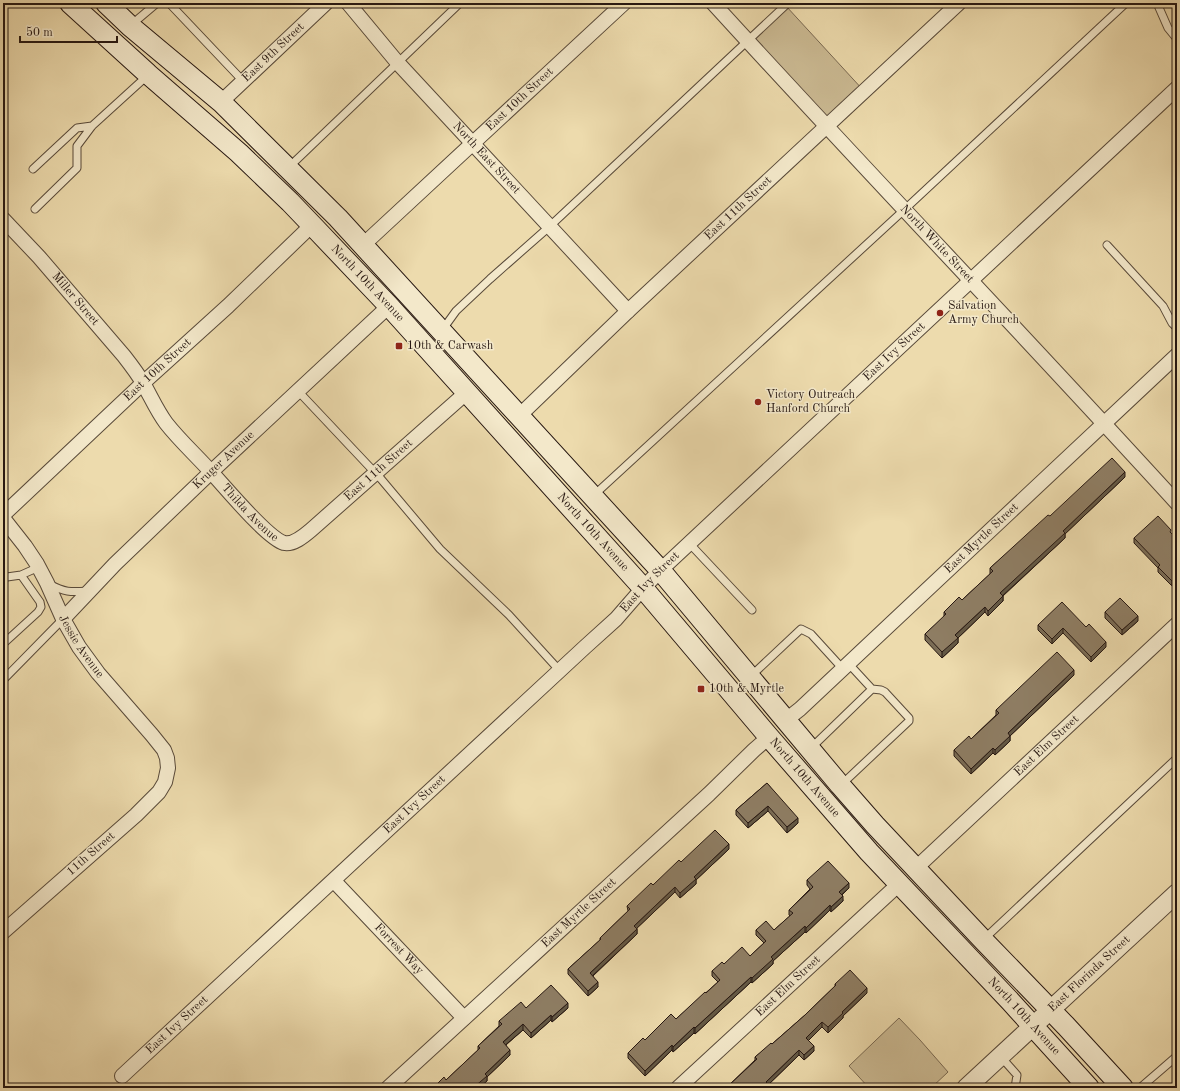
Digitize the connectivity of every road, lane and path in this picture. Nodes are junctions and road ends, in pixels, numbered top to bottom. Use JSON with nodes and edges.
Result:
{"nodes":[{"id":1,"x":70,"y":3,"type":"edge"},
{"id":2,"x":106,"y":3,"type":"edge"},
{"id":3,"x":157,"y":3,"type":"edge"},
{"id":4,"x":170,"y":3,"type":"edge"},
{"id":5,"x":326,"y":3,"type":"edge"},
{"id":6,"x":348,"y":3,"type":"edge"},
{"id":7,"x":460,"y":3,"type":"edge"},
{"id":8,"x":624,"y":3,"type":"edge"},
{"id":9,"x":713,"y":3,"type":"edge"},
{"id":10,"x":788,"y":3,"type":"edge"},
{"id":11,"x":959,"y":3,"type":"edge"},
{"id":12,"x":1126,"y":3,"type":"edge"},
{"id":13,"x":1157,"y":3,"type":"edge"},
{"id":14,"x":130,"y":26,"type":"junction"},
{"id":15,"x":1177,"y":39,"type":"edge"},
{"id":16,"x":747,"y":41,"type":"junction"},
{"id":17,"x":397,"y":62,"type":"junction"},
{"id":18,"x":148,"y":74,"type":"junction"},
{"id":19,"x":244,"y":81,"type":"junction"},
{"id":20,"x":1177,"y":88,"type":"edge"},
{"id":21,"x":221,"y":102,"type":"junction"},
{"id":22,"x":92,"y":126,"type":"junction"},
{"id":23,"x":826,"y":126,"type":"junction"},
{"id":24,"x":472,"y":144,"type":"junction"},
{"id":25,"x":288,"y":168,"type":"junction"},
{"id":26,"x":33,"y":169,"type":"dead end"},
{"id":27,"x":262,"y":175,"type":"junction"},
{"id":28,"x":35,"y":209,"type":"dead end"},
{"id":29,"x":904,"y":210,"type":"junction"},
{"id":30,"x":3,"y":219,"type":"edge"},
{"id":31,"x":312,"y":225,"type":"junction"},
{"id":32,"x":549,"y":227,"type":"junction"},
{"id":33,"x":1107,"y":245,"type":"dead end"},
{"id":34,"x":363,"y":246,"type":"junction"},
{"id":35,"x":970,"y":281,"type":"junction"},
{"id":36,"x":389,"y":306,"type":"junction"},
{"id":37,"x":628,"y":311,"type":"junction"},
{"id":38,"x":1177,"y":328,"type":"edge"},
{"id":39,"x":442,"y":331,"type":"junction"},
{"id":40,"x":1177,"y":355,"type":"edge"},
{"id":41,"x":474,"y":366,"type":"junction"},
{"id":42,"x":143,"y":383,"type":"junction"},
{"id":43,"x":298,"y":391,"type":"junction"},
{"id":44,"x":466,"y":393,"type":"junction"},
{"id":45,"x":519,"y":416,"type":"junction"},
{"id":46,"x":1104,"y":423,"type":"junction"},
{"id":47,"x":211,"y":472,"type":"junction"},
{"id":48,"x":375,"y":473,"type":"junction"},
{"id":49,"x":593,"y":496,"type":"junction"},
{"id":50,"x":1177,"y":503,"type":"edge"},
{"id":51,"x":3,"y":517,"type":"edge"},
{"id":52,"x":287,"y":543,"type":"joint"},
{"id":53,"x":689,"y":543,"type":"junction"},
{"id":54,"x":39,"y":567,"type":"junction"},
{"id":55,"x":660,"y":571,"type":"junction"},
{"id":56,"x":21,"y":575,"type":"junction"},
{"id":57,"x":3,"y":580,"type":"edge"},
{"id":58,"x":47,"y":583,"type":"junction"},
{"id":59,"x":643,"y":588,"type":"junction"},
{"id":60,"x":90,"y":590,"type":"junction"},
{"id":61,"x":752,"y":610,"type":"dead end"},
{"id":62,"x":63,"y":619,"type":"junction"},
{"id":63,"x":1177,"y":624,"type":"edge"},
{"id":64,"x":3,"y":644,"type":"edge"},
{"id":65,"x":704,"y":659,"type":"junction"},
{"id":66,"x":845,"y":666,"type":"junction"},
{"id":67,"x":560,"y":671,"type":"junction"},
{"id":68,"x":750,"y":677,"type":"junction"},
{"id":69,"x":3,"y":680,"type":"edge"},
{"id":70,"x":872,"y":689,"type":"junction"},
{"id":71,"x":786,"y":720,"type":"junction"},
{"id":72,"x":769,"y":737,"type":"junction"},
{"id":73,"x":810,"y":749,"type":"junction"},
{"id":74,"x":1177,"y":758,"type":"edge"},
{"id":75,"x":168,"y":768,"type":"joint"},
{"id":76,"x":840,"y":785,"type":"junction"},
{"id":77,"x":875,"y":825,"type":"junction"},
{"id":78,"x":916,"y":868,"type":"junction"},
{"id":79,"x":334,"y":881,"type":"junction"},
{"id":80,"x":898,"y":884,"type":"junction"},
{"id":81,"x":1177,"y":893,"type":"edge"},
{"id":82,"x":3,"y":932,"type":"edge"},
{"id":83,"x":983,"y":940,"type":"junction"},
{"id":84,"x":1051,"y":1010,"type":"junction"},
{"id":85,"x":464,"y":1018,"type":"junction"},
{"id":86,"x":1033,"y":1027,"type":"junction"},
{"id":87,"x":1177,"y":1056,"type":"edge"},
{"id":88,"x":1001,"y":1057,"type":"junction"},
{"id":89,"x":122,"y":1076,"type":"dead end"},
{"id":90,"x":388,"y":1088,"type":"edge"},
{"id":91,"x":678,"y":1088,"type":"edge"},
{"id":92,"x":966,"y":1088,"type":"edge"},
{"id":93,"x":1015,"y":1088,"type":"edge"},
{"id":94,"x":1089,"y":1088,"type":"edge"},
{"id":95,"x":1123,"y":1088,"type":"edge"},
{"id":96,"x":1140,"y":1088,"type":"edge"}],
"edges":[{"from":1,"to":18,"type":"main road","name":"North 10th Avenue"},
{"from":2,"to":14,"type":"main road","name":"North 10th Avenue"},
{"from":3,"to":14,"type":"lane"},
{"from":4,"to":19,"type":"lane"},
{"from":5,"to":19,"type":"street","name":"East 9th Street"},
{"from":6,"to":17,"type":"street","name":"North East Street"},
{"from":7,"to":17,"type":"lane"},
{"from":8,"to":24,"type":"street","name":"East 10th Street"},
{"from":9,"to":16,"type":"street","name":"North White Street"},
{"from":10,"to":16,"type":"lane"},
{"from":11,"to":23,"type":"street","name":"East 11th Street"},
{"from":12,"to":29,"type":"lane"},
{"from":13,"to":15,"type":"lane"},
{"from":14,"to":21,"type":"main road","name":"North 10th Avenue"},
{"from":16,"to":23,"type":"street","name":"North White Street"},
{"from":16,"to":32,"type":"lane"},
{"from":17,"to":24,"type":"street","name":"North East Street"},
{"from":17,"to":25,"type":"lane"},
{"from":18,"to":22,"type":"lane"},
{"from":18,"to":27,"type":"main road","name":"North 10th Avenue"},
{"from":19,"to":21,"type":"street","name":"East 9th Street"},
{"from":20,"to":35,"type":"street","name":"East Ivy Street"},
{"from":21,"to":25,"type":"main road","name":"North 10th Avenue"},
{"from":22,"to":26,"type":"lane"},
{"from":22,"to":28,"type":"lane"},
{"from":23,"to":29,"type":"street","name":"North White Street"},
{"from":23,"to":37,"type":"street","name":"East 11th Street"},
{"from":24,"to":32,"type":"street","name":"North East Street"},
{"from":24,"to":34,"type":"street","name":"East 10th Street"},
{"from":25,"to":34,"type":"main road","name":"North 10th Avenue"},
{"from":27,"to":31,"type":"main road","name":"North 10th Avenue"},
{"from":27,"to":34,"type":"main road"},
{"from":29,"to":35,"type":"street","name":"North White Street"},
{"from":29,"to":49,"type":"lane"},
{"from":30,"to":42,"type":"street","name":"Miller Street"},
{"from":31,"to":36,"type":"main road","name":"North 10th Avenue"},
{"from":31,"to":42,"type":"street","name":"East 10th Street"},
{"from":32,"to":37,"type":"street","name":"North East Street"},
{"from":32,"to":39,"type":"lane"},
{"from":33,"to":38,"type":"lane"},
{"from":34,"to":39,"type":"main road","name":"North 10th Avenue"},
{"from":35,"to":46,"type":"street","name":"North White Street"},
{"from":35,"to":53,"type":"street","name":"East Ivy Street"},
{"from":36,"to":41,"type":"main road"},
{"from":36,"to":43,"type":"street","name":"Kruger Avenue"},
{"from":36,"to":44,"type":"main road","name":"North 10th Avenue"},
{"from":37,"to":45,"type":"street","name":"East 11th Street"},
{"from":39,"to":41,"type":"main road","name":"North 10th Avenue"},
{"from":40,"to":46,"type":"street","name":"East Myrtle Street"},
{"from":41,"to":45,"type":"main road","name":"North 10th Avenue"},
{"from":42,"to":47,"type":"street","name":"Thilda Avenue"},
{"from":42,"to":51,"type":"street","name":"East 10th Street"},
{"from":43,"to":47,"type":"street","name":"Kruger Avenue"},
{"from":43,"to":48,"type":"lane"},
{"from":44,"to":48,"type":"street","name":"East 11th Street"},
{"from":44,"to":59,"type":"main road","name":"North 10th Avenue"},
{"from":45,"to":49,"type":"main road","name":"North 10th Avenue"},
{"from":46,"to":50,"type":"street","name":"North White Street"},
{"from":46,"to":66,"type":"street","name":"East Myrtle Street"},
{"from":47,"to":52,"type":"street","name":"Thilda Avenue"},
{"from":47,"to":60,"type":"street","name":"Kruger Avenue"},
{"from":48,"to":52,"type":"street","name":"East 11th Street"},
{"from":48,"to":67,"type":"lane"},
{"from":49,"to":55,"type":"main road","name":"North 10th Avenue"},
{"from":51,"to":54,"type":"street","name":"Jessie Avenue"},
{"from":53,"to":55,"type":"street","name":"East Ivy Street"},
{"from":53,"to":61,"type":"lane"},
{"from":54,"to":56,"type":"lane"},
{"from":54,"to":58,"type":"street","name":"Jessie Avenue"},
{"from":55,"to":59,"type":"street","name":"East Ivy Street"},
{"from":55,"to":68,"type":"main road","name":"North 10th Avenue"},
{"from":56,"to":57,"type":"lane"},
{"from":56,"to":64,"type":"lane"},
{"from":58,"to":60,"type":"lane"},
{"from":58,"to":62,"type":"street","name":"Jessie Avenue"},
{"from":59,"to":65,"type":"main road","name":"North 10th Avenue"},
{"from":59,"to":67,"type":"street","name":"East Ivy Street"},
{"from":60,"to":62,"type":"street","name":"Kruger Avenue"},
{"from":62,"to":69,"type":"lane"},
{"from":62,"to":75,"type":"street","name":"Jessie Avenue"},
{"from":63,"to":78,"type":"street","name":"East Elm Street"},
{"from":65,"to":71,"type":"main road"},
{"from":65,"to":72,"type":"main road","name":"North 10th Avenue"},
{"from":66,"to":68,"type":"lane"},
{"from":66,"to":70,"type":"lane"},
{"from":66,"to":71,"type":"street","name":"East Myrtle Street"},
{"from":67,"to":79,"type":"street","name":"East Ivy Street"},
{"from":68,"to":71,"type":"main road","name":"North 10th Avenue"},
{"from":70,"to":73,"type":"lane"},
{"from":70,"to":76,"type":"lane"},
{"from":71,"to":73,"type":"main road","name":"North 10th Avenue"},
{"from":72,"to":77,"type":"main road"},
{"from":72,"to":80,"type":"main road","name":"North 10th Avenue"},
{"from":72,"to":85,"type":"street","name":"East Myrtle Street"},
{"from":73,"to":76,"type":"main road","name":"North 10th Avenue"},
{"from":74,"to":83,"type":"lane"},
{"from":75,"to":82,"type":"street","name":"11th Street"},
{"from":76,"to":77,"type":"main road","name":"North 10th Avenue"},
{"from":77,"to":78,"type":"main road","name":"North 10th Avenue"},
{"from":78,"to":83,"type":"main road","name":"North 10th Avenue"},
{"from":79,"to":85,"type":"street","name":"Forrest Way"},
{"from":79,"to":89,"type":"street","name":"East Ivy Street"},
{"from":80,"to":86,"type":"main road","name":"North 10th Avenue"},
{"from":80,"to":91,"type":"street","name":"East Elm Street"},
{"from":81,"to":84,"type":"street","name":"East Florinda Street"},
{"from":83,"to":84,"type":"main road","name":"North 10th Avenue"},
{"from":84,"to":86,"type":"street","name":"East Florinda Street"},
{"from":84,"to":95,"type":"main road","name":"North 10th Avenue"},
{"from":85,"to":90,"type":"street","name":"East Myrtle Street"},
{"from":86,"to":88,"type":"street","name":"East Florinda Street"},
{"from":86,"to":94,"type":"main road","name":"North 10th Avenue"},
{"from":87,"to":96,"type":"lane"},
{"from":88,"to":92,"type":"street","name":"East Florinda Street"},
{"from":88,"to":93,"type":"lane"}]}
